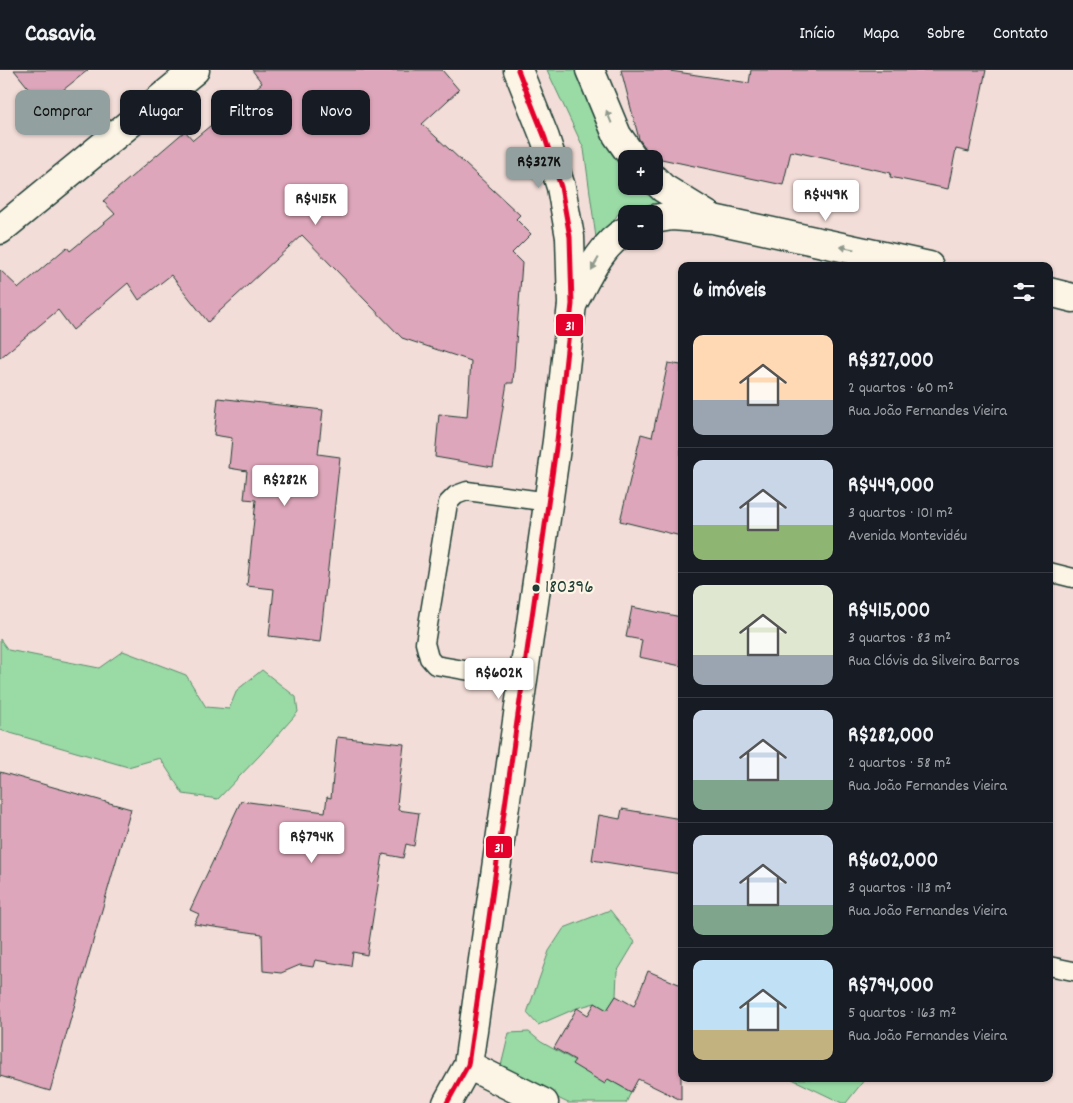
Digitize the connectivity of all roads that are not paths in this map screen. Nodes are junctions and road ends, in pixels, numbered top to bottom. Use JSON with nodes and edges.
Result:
{"nodes":[{"id":1,"x":195,"y":70,"type":"edge"},
{"id":2,"x":518,"y":70,"type":"edge"},
{"id":3,"x":590,"y":70,"type":"edge"},
{"id":4,"x":628,"y":150,"type":"edge"},
{"id":5,"x":663,"y":188,"type":"edge"},
{"id":6,"x":663,"y":218,"type":"edge"},
{"id":7,"x":713,"y":219,"type":"junction"},
{"id":8,"x":0,"y":230,"type":"edge"},
{"id":9,"x":618,"y":236,"type":"edge"},
{"id":10,"x":911,"y":262,"type":"edge"},
{"id":11,"x":1053,"y":293,"type":"edge"},
{"id":12,"x":1073,"y":298,"type":"edge"},
{"id":13,"x":572,"y":304,"type":"junction"},
{"id":14,"x":548,"y":502,"type":"junction"},
{"id":15,"x":1053,"y":573,"type":"edge"},
{"id":16,"x":1073,"y":578,"type":"edge"},
{"id":17,"x":523,"y":680,"type":"junction"},
{"id":18,"x":1053,"y":967,"type":"edge"},
{"id":19,"x":1073,"y":971,"type":"edge"},
{"id":20,"x":468,"y":1065,"type":"junction"},
{"id":21,"x":447,"y":1103,"type":"edge"},
{"id":22,"x":544,"y":1103,"type":"edge"}],
"edges":[{"from":1,"to":8,"type":"main road"},
{"from":2,"to":13,"type":"main road"},
{"from":4,"to":3,"type":"main road","one_way":true},
{"from":5,"to":7,"type":"main road"},
{"from":6,"to":7,"type":"main road"},
{"from":10,"to":7,"type":"main road","one_way":true},
{"from":9,"to":13,"type":"main road","one_way":true},
{"from":11,"to":12,"type":"main road"},
{"from":13,"to":14,"type":"main road"},
{"from":14,"to":17,"type":"main road"},
{"from":14,"to":17,"type":"lane"},
{"from":15,"to":16,"type":"lane"},
{"from":17,"to":20,"type":"main road"},
{"from":18,"to":19,"type":"lane"},
{"from":20,"to":21,"type":"main road"},
{"from":20,"to":22,"type":"main road"}]}
